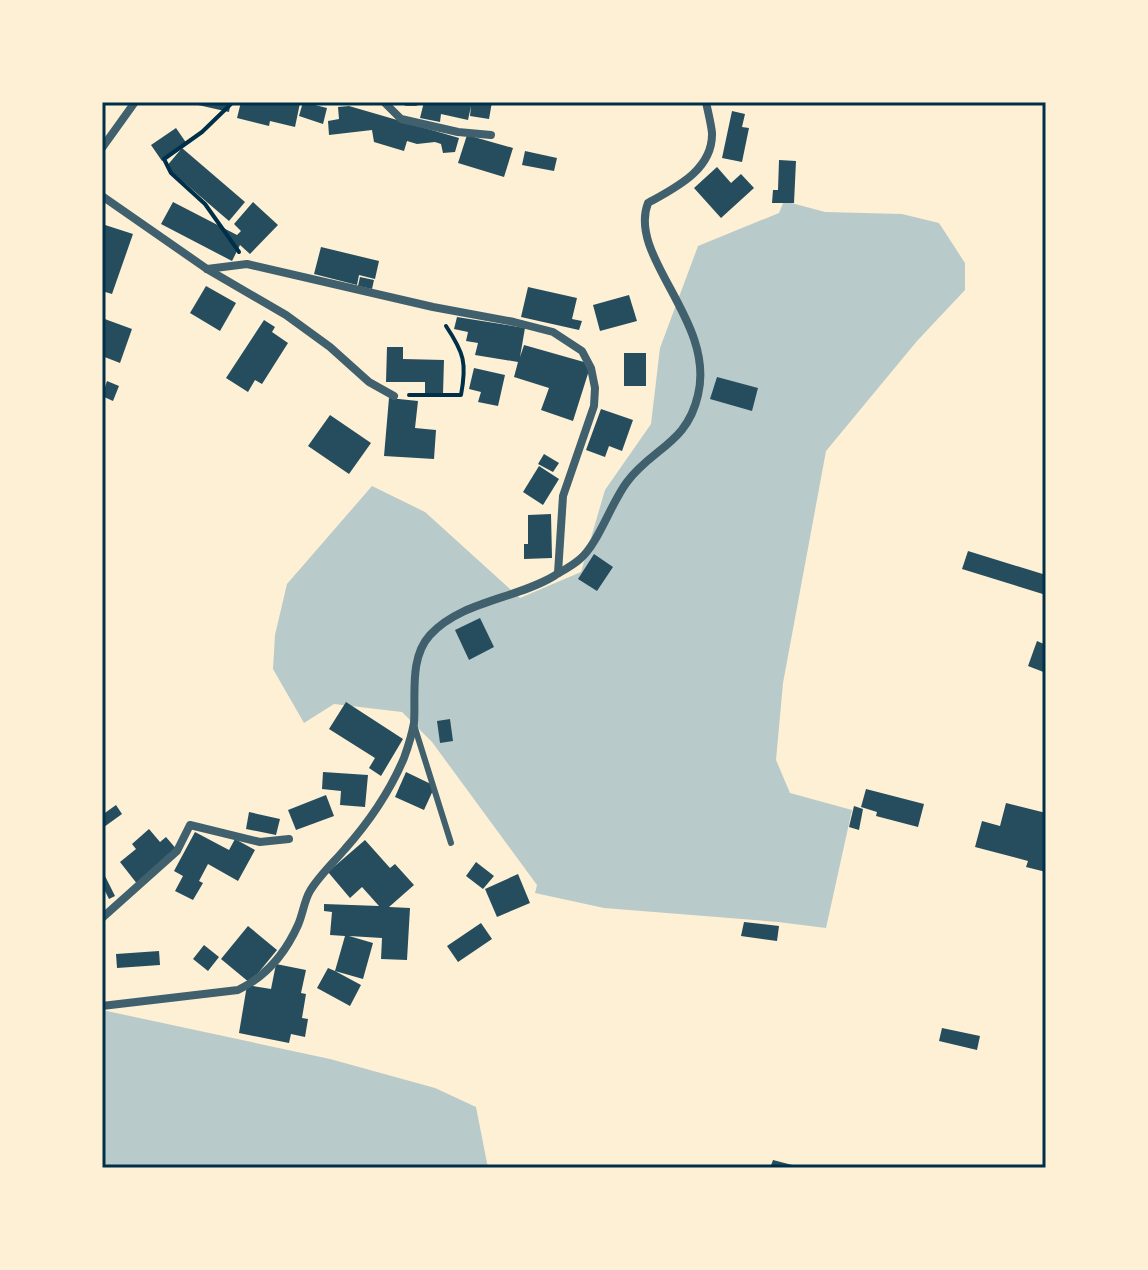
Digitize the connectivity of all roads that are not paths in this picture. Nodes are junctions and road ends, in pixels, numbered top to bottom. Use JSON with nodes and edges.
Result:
{"nodes":[{"id":1,"x":135,"y":102,"type":"edge"},
{"id":2,"x":384,"y":102,"type":"edge"},
{"id":3,"x":407,"y":102,"type":"edge"},
{"id":4,"x":415,"y":102,"type":"edge"},
{"id":5,"x":706,"y":102,"type":"edge"},
{"id":6,"x":491,"y":135,"type":"dead end"},
{"id":7,"x":102,"y":148,"type":"edge"},
{"id":8,"x":102,"y":196,"type":"edge"},
{"id":9,"x":207,"y":269,"type":"junction"},
{"id":10,"x":394,"y":396,"type":"road end"},
{"id":11,"x":558,"y":573,"type":"junction"},
{"id":12,"x":414,"y":725,"type":"junction"},
{"id":13,"x":289,"y":839,"type":"dead end"},
{"id":14,"x":451,"y":843,"type":"dead end"},
{"id":15,"x":102,"y":918,"type":"edge"},
{"id":16,"x":102,"y":1006,"type":"edge"}],
"edges":[{"from":1,"to":7,"type":"street"},
{"from":2,"to":6,"type":"street"},
{"from":3,"to":4,"type":"street"},
{"from":5,"to":11,"type":"street"},
{"from":8,"to":9,"type":"street"},
{"from":9,"to":10,"type":"street"},
{"from":9,"to":11,"type":"street"},
{"from":11,"to":12,"type":"street"},
{"from":12,"to":14,"type":"lane"},
{"from":12,"to":16,"type":"street"},
{"from":13,"to":15,"type":"street"}]}
